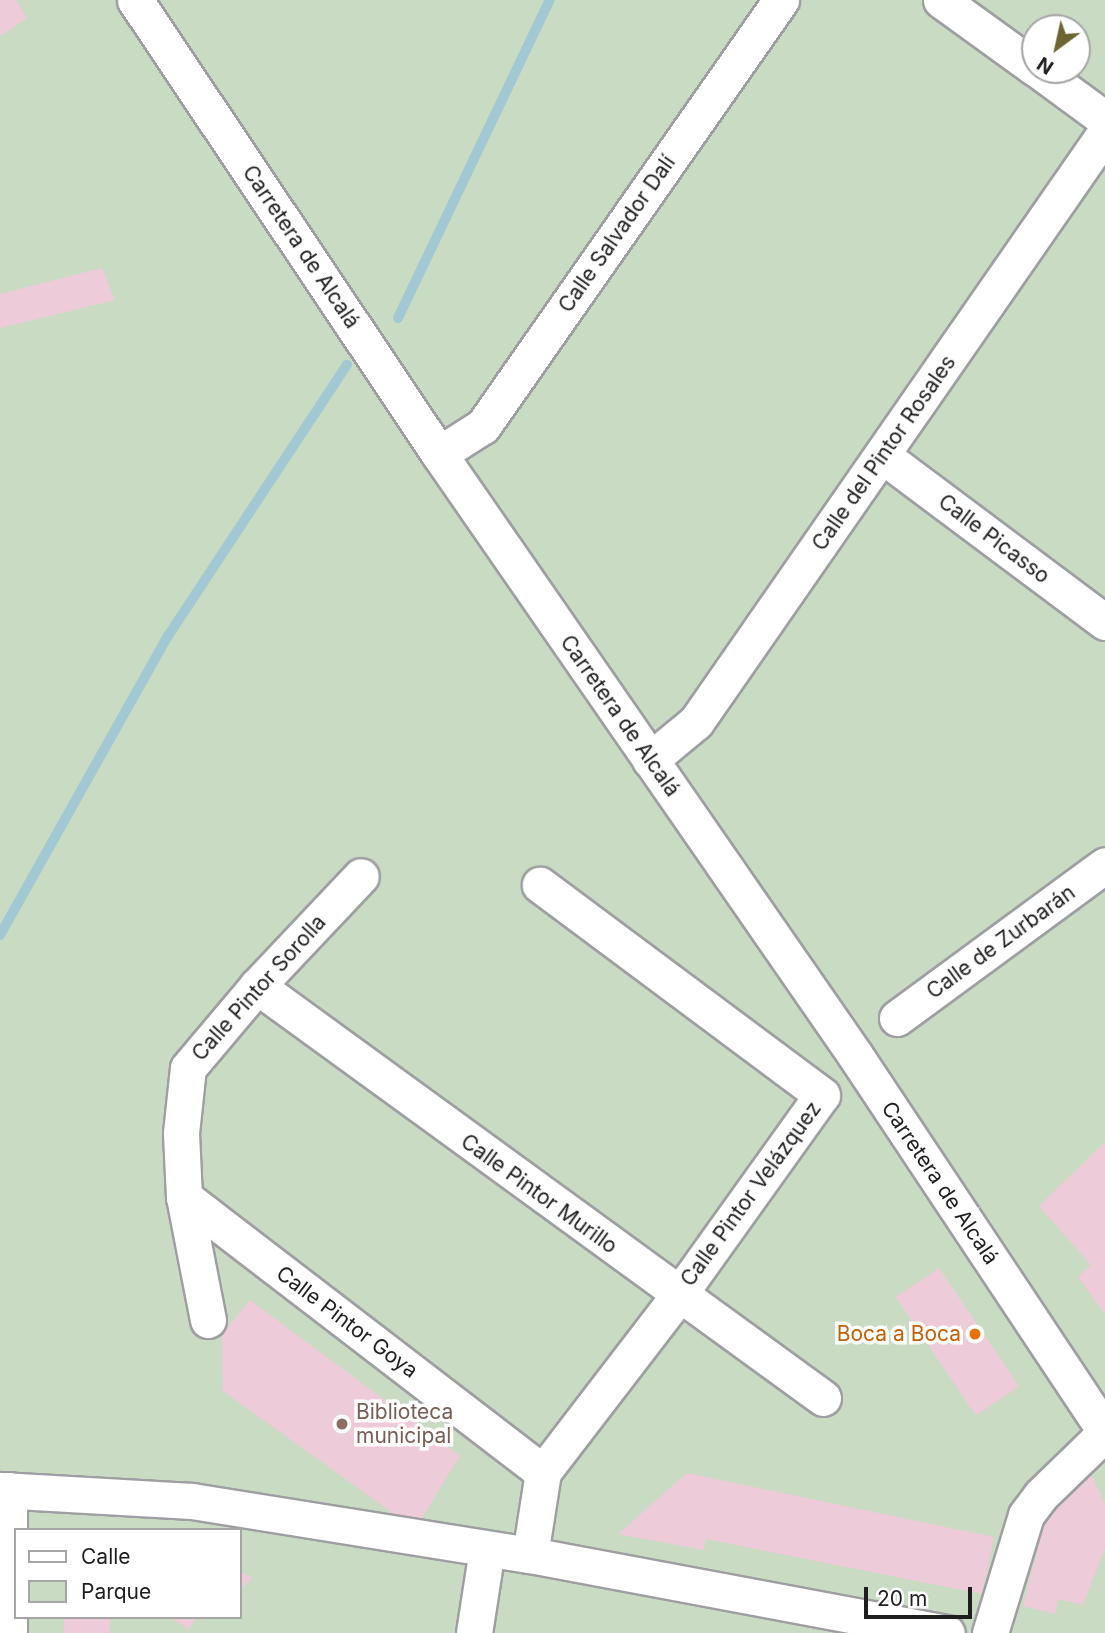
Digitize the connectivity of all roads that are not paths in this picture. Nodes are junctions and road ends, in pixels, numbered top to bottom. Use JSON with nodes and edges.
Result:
{"nodes":[{"id":1,"x":135,"y":0,"type":"edge"},
{"id":2,"x":781,"y":0,"type":"edge"},
{"id":3,"x":941,"y":0,"type":"edge"},
{"id":4,"x":1021,"y":58,"type":"edge"},
{"id":5,"x":1057,"y":84,"type":"edge"},
{"id":6,"x":1105,"y":119,"type":"edge"},
{"id":7,"x":1105,"y":133,"type":"edge"},
{"id":8,"x":439,"y":454,"type":"junction"},
{"id":9,"x":883,"y":456,"type":"junction"},
{"id":10,"x":1105,"y":622,"type":"edge"},
{"id":11,"x":650,"y":760,"type":"junction"},
{"id":12,"x":1105,"y":865,"type":"edge"},
{"id":13,"x":361,"y":876,"type":"dead end"},
{"id":14,"x":540,"y":885,"type":"dead end"},
{"id":15,"x":257,"y":986,"type":"junction"},
{"id":16,"x":897,"y":1017,"type":"dead end"},
{"id":17,"x":184,"y":1197,"type":"junction"},
{"id":18,"x":678,"y":1296,"type":"junction"},
{"id":19,"x":208,"y":1320,"type":"dead end"},
{"id":20,"x":823,"y":1398,"type":"dead end"},
{"id":21,"x":1103,"y":1424,"type":"edge"},
{"id":22,"x":543,"y":1472,"type":"junction"},
{"id":23,"x":4,"y":1490,"type":"edge"},
{"id":24,"x":487,"y":1549,"type":"junction"},
{"id":25,"x":530,"y":1555,"type":"junction"},
{"id":26,"x":3,"y":1567,"type":"edge"},
{"id":27,"x":9,"y":1633,"type":"edge"},
{"id":28,"x":474,"y":1633,"type":"edge"},
{"id":29,"x":947,"y":1633,"type":"edge"},
{"id":30,"x":990,"y":1633,"type":"edge"}],
"edges":[{"from":1,"to":8,"type":"street","name":"Carretera de Alcalá"},
{"from":2,"to":8,"type":"street","name":"Calle Salvador Dalí"},
{"from":3,"to":4,"type":"street"},
{"from":5,"to":6,"type":"street"},
{"from":7,"to":9,"type":"street","name":"Calle del Pintor Rosales"},
{"from":8,"to":11,"type":"street","name":"Carretera de Alcalá"},
{"from":9,"to":10,"type":"street","name":"Calle Picasso"},
{"from":9,"to":11,"type":"street","name":"Calle del Pintor Rosales"},
{"from":11,"to":21,"type":"street","name":"Carretera de Alcalá"},
{"from":12,"to":16,"type":"street","name":"Calle de Zurbarán"},
{"from":13,"to":15,"type":"street","name":"Calle Pintor Sorolla"},
{"from":14,"to":18,"type":"street","name":"Calle Pintor Velázquez"},
{"from":15,"to":17,"type":"street","name":"Calle Pintor Sorolla"},
{"from":15,"to":18,"type":"street","name":"Calle Pintor Murillo"},
{"from":17,"to":19,"type":"street","name":"Calle Pintor Sorolla"},
{"from":17,"to":22,"type":"street","name":"Calle Pintor Goya"},
{"from":18,"to":20,"type":"street","name":"Calle Pintor Murillo"},
{"from":18,"to":22,"type":"street","name":"Calle Pintor Velázquez"},
{"from":21,"to":30,"type":"street"},
{"from":22,"to":25,"type":"street","name":"Calle Pintor Velázquez"},
{"from":23,"to":24,"type":"street"},
{"from":23,"to":26,"type":"street"},
{"from":24,"to":25,"type":"street"},
{"from":24,"to":28,"type":"street"},
{"from":25,"to":29,"type":"street"},
{"from":26,"to":27,"type":"street"}]}
